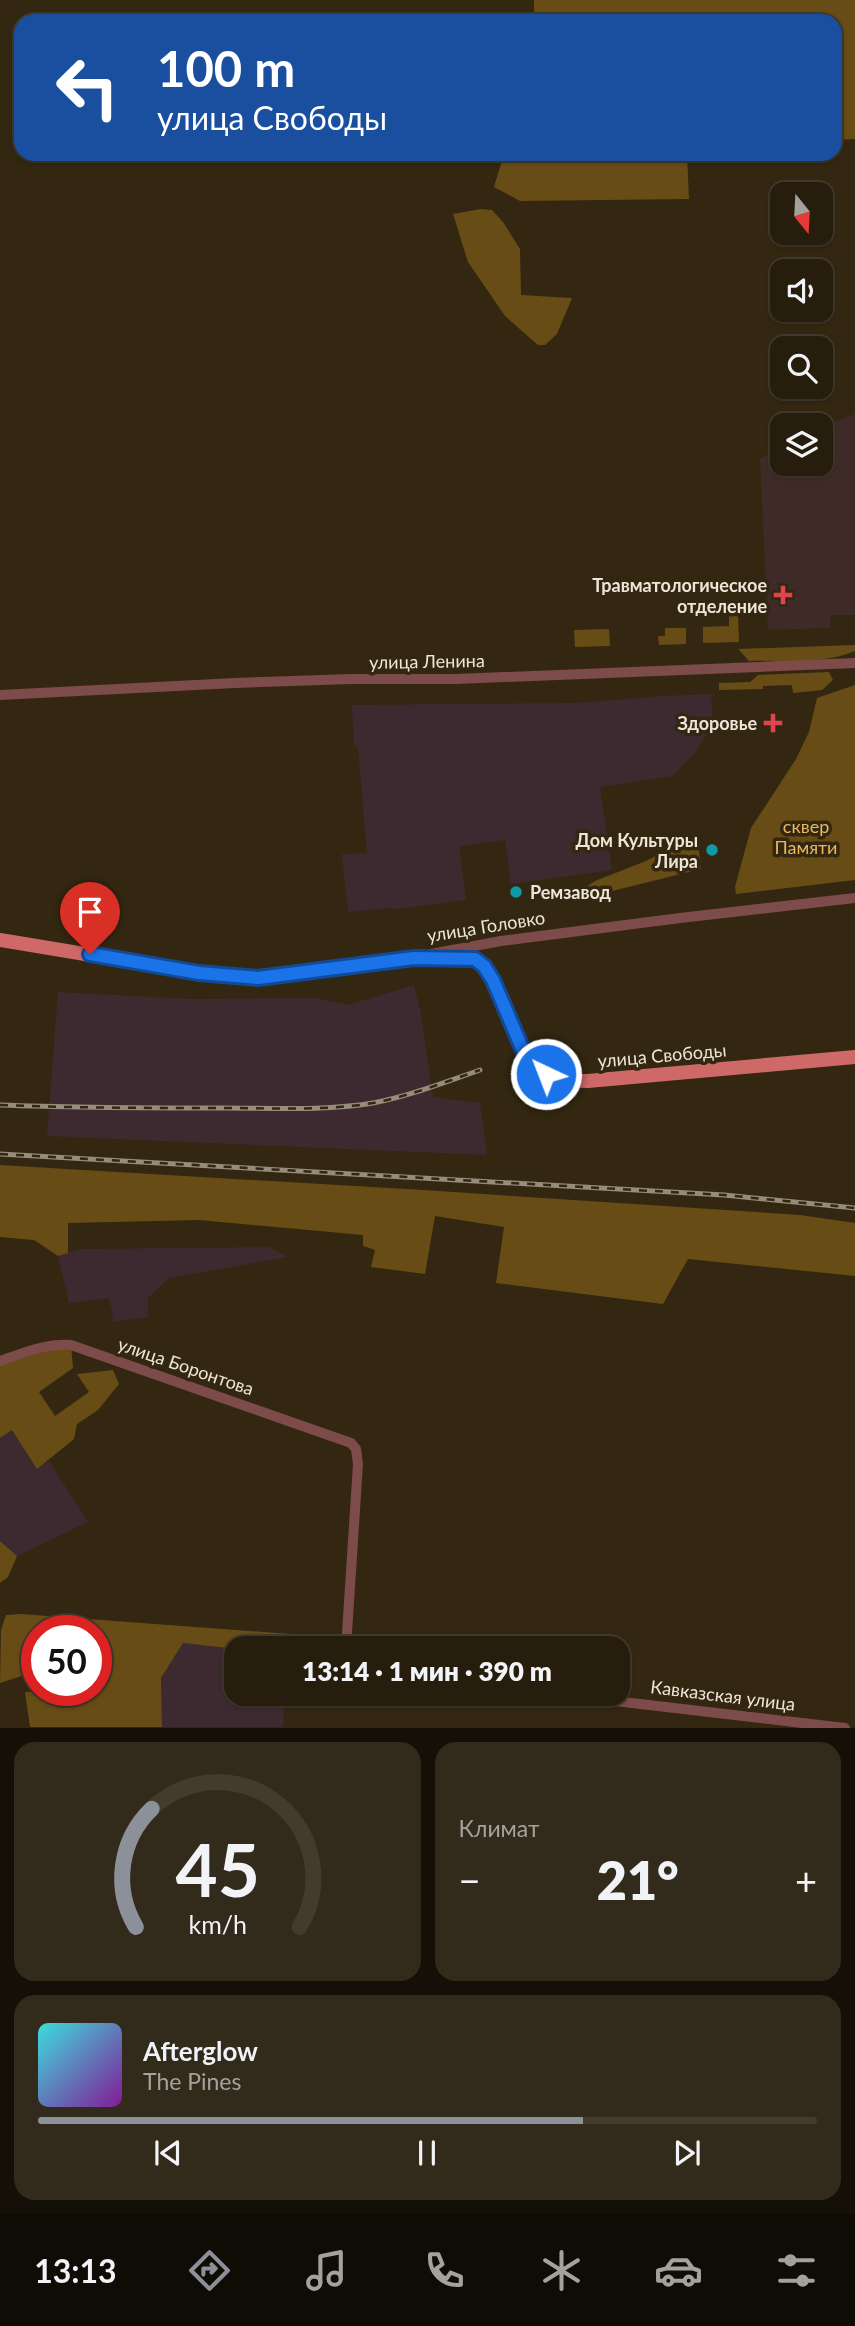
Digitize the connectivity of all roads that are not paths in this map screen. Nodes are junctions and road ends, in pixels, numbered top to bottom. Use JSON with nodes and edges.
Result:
{"nodes":[{"id":1,"x":855,"y":663,"type":"edge"},
{"id":2,"x":0,"y":695,"type":"edge"},
{"id":3,"x":855,"y":898,"type":"edge"},
{"id":4,"x":0,"y":940,"type":"edge"},
{"id":5,"x":414,"y":958,"type":"junction"},
{"id":6,"x":855,"y":1057,"type":"edge"},
{"id":7,"x":0,"y":1361,"type":"edge"},
{"id":8,"x":346,"y":1636,"type":"edge"},
{"id":9,"x":630,"y":1703,"type":"edge"},
{"id":10,"x":845,"y":1727,"type":"edge"}],
"edges":[{"from":1,"to":2,"type":"street","name":"улица Ленина"},
{"from":3,"to":5,"type":"street","name":"улица Головко"},
{"from":4,"to":5,"type":"main road","name":"улица Головко"},
{"from":5,"to":6,"type":"main road","name":"улица Свободы"},
{"from":7,"to":8,"type":"street","name":"улица Боронтова"},
{"from":9,"to":10,"type":"street","name":"Кавказская улица"}]}
